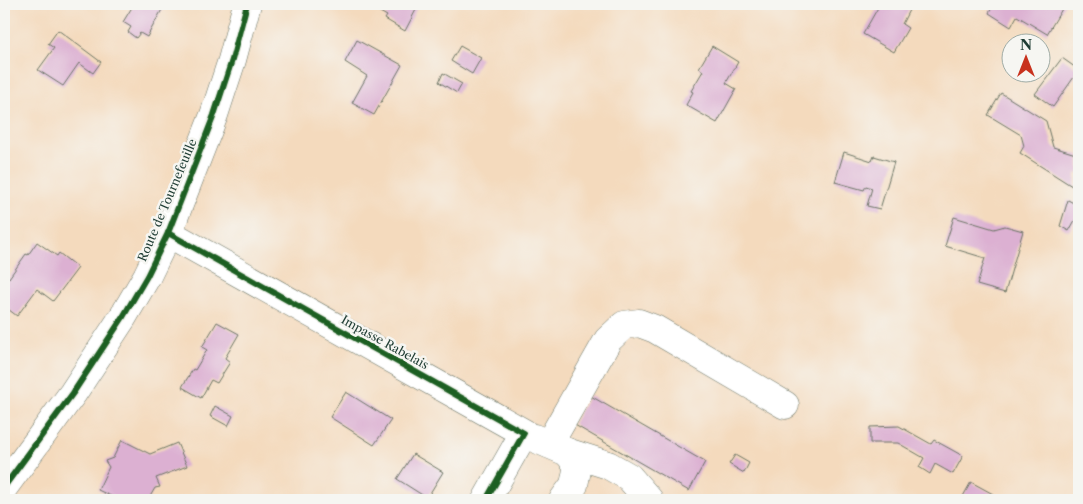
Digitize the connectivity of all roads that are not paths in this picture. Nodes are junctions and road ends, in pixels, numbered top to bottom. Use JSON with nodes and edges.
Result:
{"nodes":[{"id":1,"x":247,"y":4,"type":"edge"},
{"id":2,"x":168,"y":233,"type":"junction"},
{"id":3,"x":786,"y":405,"type":"dead end"},
{"id":4,"x":524,"y":433,"type":"junction"},
{"id":5,"x":558,"y":448,"type":"junction"},
{"id":6,"x":4,"y":487,"type":"edge"},
{"id":7,"x":486,"y":500,"type":"edge"},
{"id":8,"x":563,"y":500,"type":"edge"},
{"id":9,"x":649,"y":500,"type":"edge"}],
"edges":[{"from":1,"to":2,"type":"street","name":"Route de Tournefeuille"},
{"from":2,"to":4,"type":"street","name":"Impasse Rabelais"},
{"from":2,"to":6,"type":"street","name":"Route de Tournefeuille"},
{"from":3,"to":5,"type":"street"},
{"from":4,"to":5,"type":"street","name":"Impasse Rabelais"},
{"from":4,"to":7,"type":"street"},
{"from":5,"to":8,"type":"street"},
{"from":5,"to":9,"type":"street","name":"Impasse Rabelais"}]}
